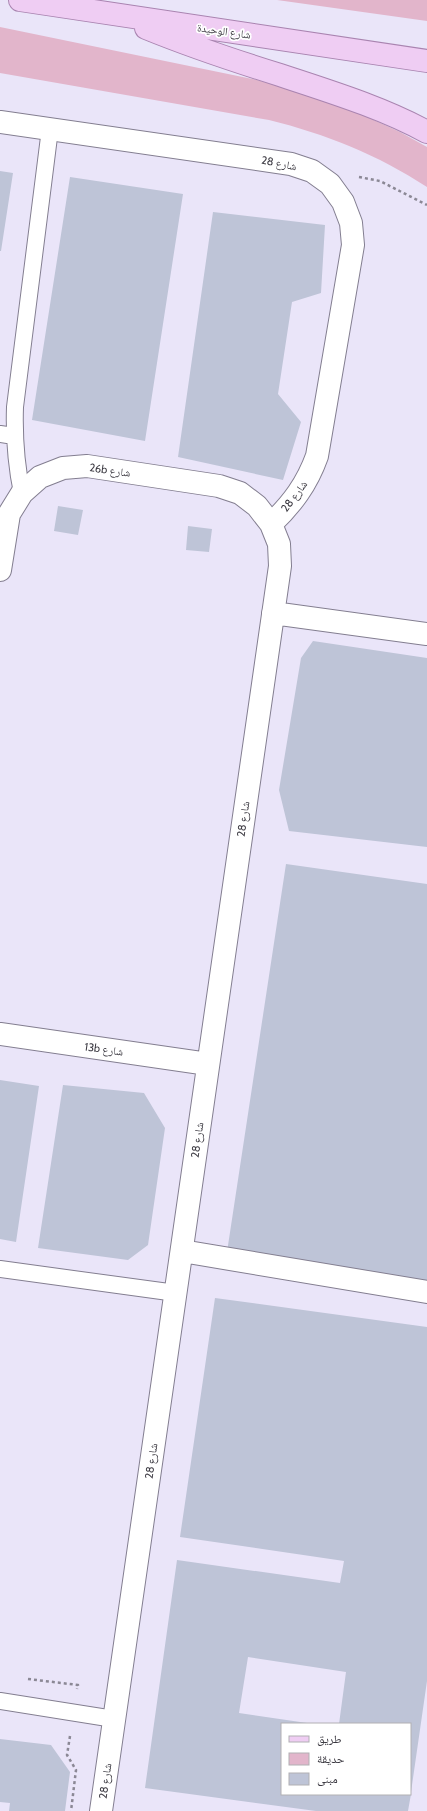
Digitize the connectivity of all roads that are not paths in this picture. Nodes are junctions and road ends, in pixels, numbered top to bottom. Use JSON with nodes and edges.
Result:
{"nodes":[{"id":1,"x":20,"y":0,"type":"edge"},
{"id":2,"x":112,"y":14,"type":"junction"},
{"id":3,"x":427,"y":60,"type":"edge"},
{"id":4,"x":0,"y":122,"type":"edge"},
{"id":5,"x":50,"y":129,"type":"junction"},
{"id":6,"x":427,"y":132,"type":"edge"},
{"id":7,"x":7,"y":435,"type":"edge"},
{"id":8,"x":22,"y":493,"type":"junction"},
{"id":9,"x":271,"y":524,"type":"junction"},
{"id":10,"x":0,"y":570,"type":"edge"},
{"id":11,"x":273,"y":613,"type":"junction"},
{"id":12,"x":427,"y":634,"type":"edge"},
{"id":13,"x":0,"y":1034,"type":"edge"},
{"id":14,"x":208,"y":1064,"type":"junction"},
{"id":15,"x":182,"y":1251,"type":"junction"},
{"id":16,"x":0,"y":1269,"type":"edge"},
{"id":17,"x":427,"y":1292,"type":"edge"},
{"id":18,"x":176,"y":1293,"type":"junction"},
{"id":19,"x":0,"y":1701,"type":"edge"},
{"id":20,"x":114,"y":1719,"type":"junction"},
{"id":21,"x":101,"y":1811,"type":"edge"}],
"edges":[{"from":1,"to":2,"type":"main road","name":"شارع الوحيدة"},
{"from":2,"to":3,"type":"main road","name":"شارع الوحيدة"},
{"from":2,"to":6,"type":"main road"},
{"from":4,"to":5,"type":"street","name":"شارع 28"},
{"from":5,"to":7,"type":"lane"},
{"from":5,"to":9,"type":"street","name":"شارع 28"},
{"from":7,"to":8,"type":"lane"},
{"from":8,"to":9,"type":"street","name":"26b شارع"},
{"from":8,"to":10,"type":"street","name":"26b شارع"},
{"from":9,"to":11,"type":"street","name":"شارع 28"},
{"from":11,"to":12,"type":"street"},
{"from":11,"to":14,"type":"street","name":"شارع 28"},
{"from":13,"to":14,"type":"street","name":"13b شارع"},
{"from":14,"to":15,"type":"street","name":"شارع 28"},
{"from":15,"to":17,"type":"street"},
{"from":15,"to":18,"type":"street","name":"شارع 28"},
{"from":16,"to":18,"type":"lane"},
{"from":18,"to":20,"type":"street","name":"شارع 28"},
{"from":19,"to":20,"type":"lane"},
{"from":20,"to":21,"type":"street","name":"شارع 28"}]}
